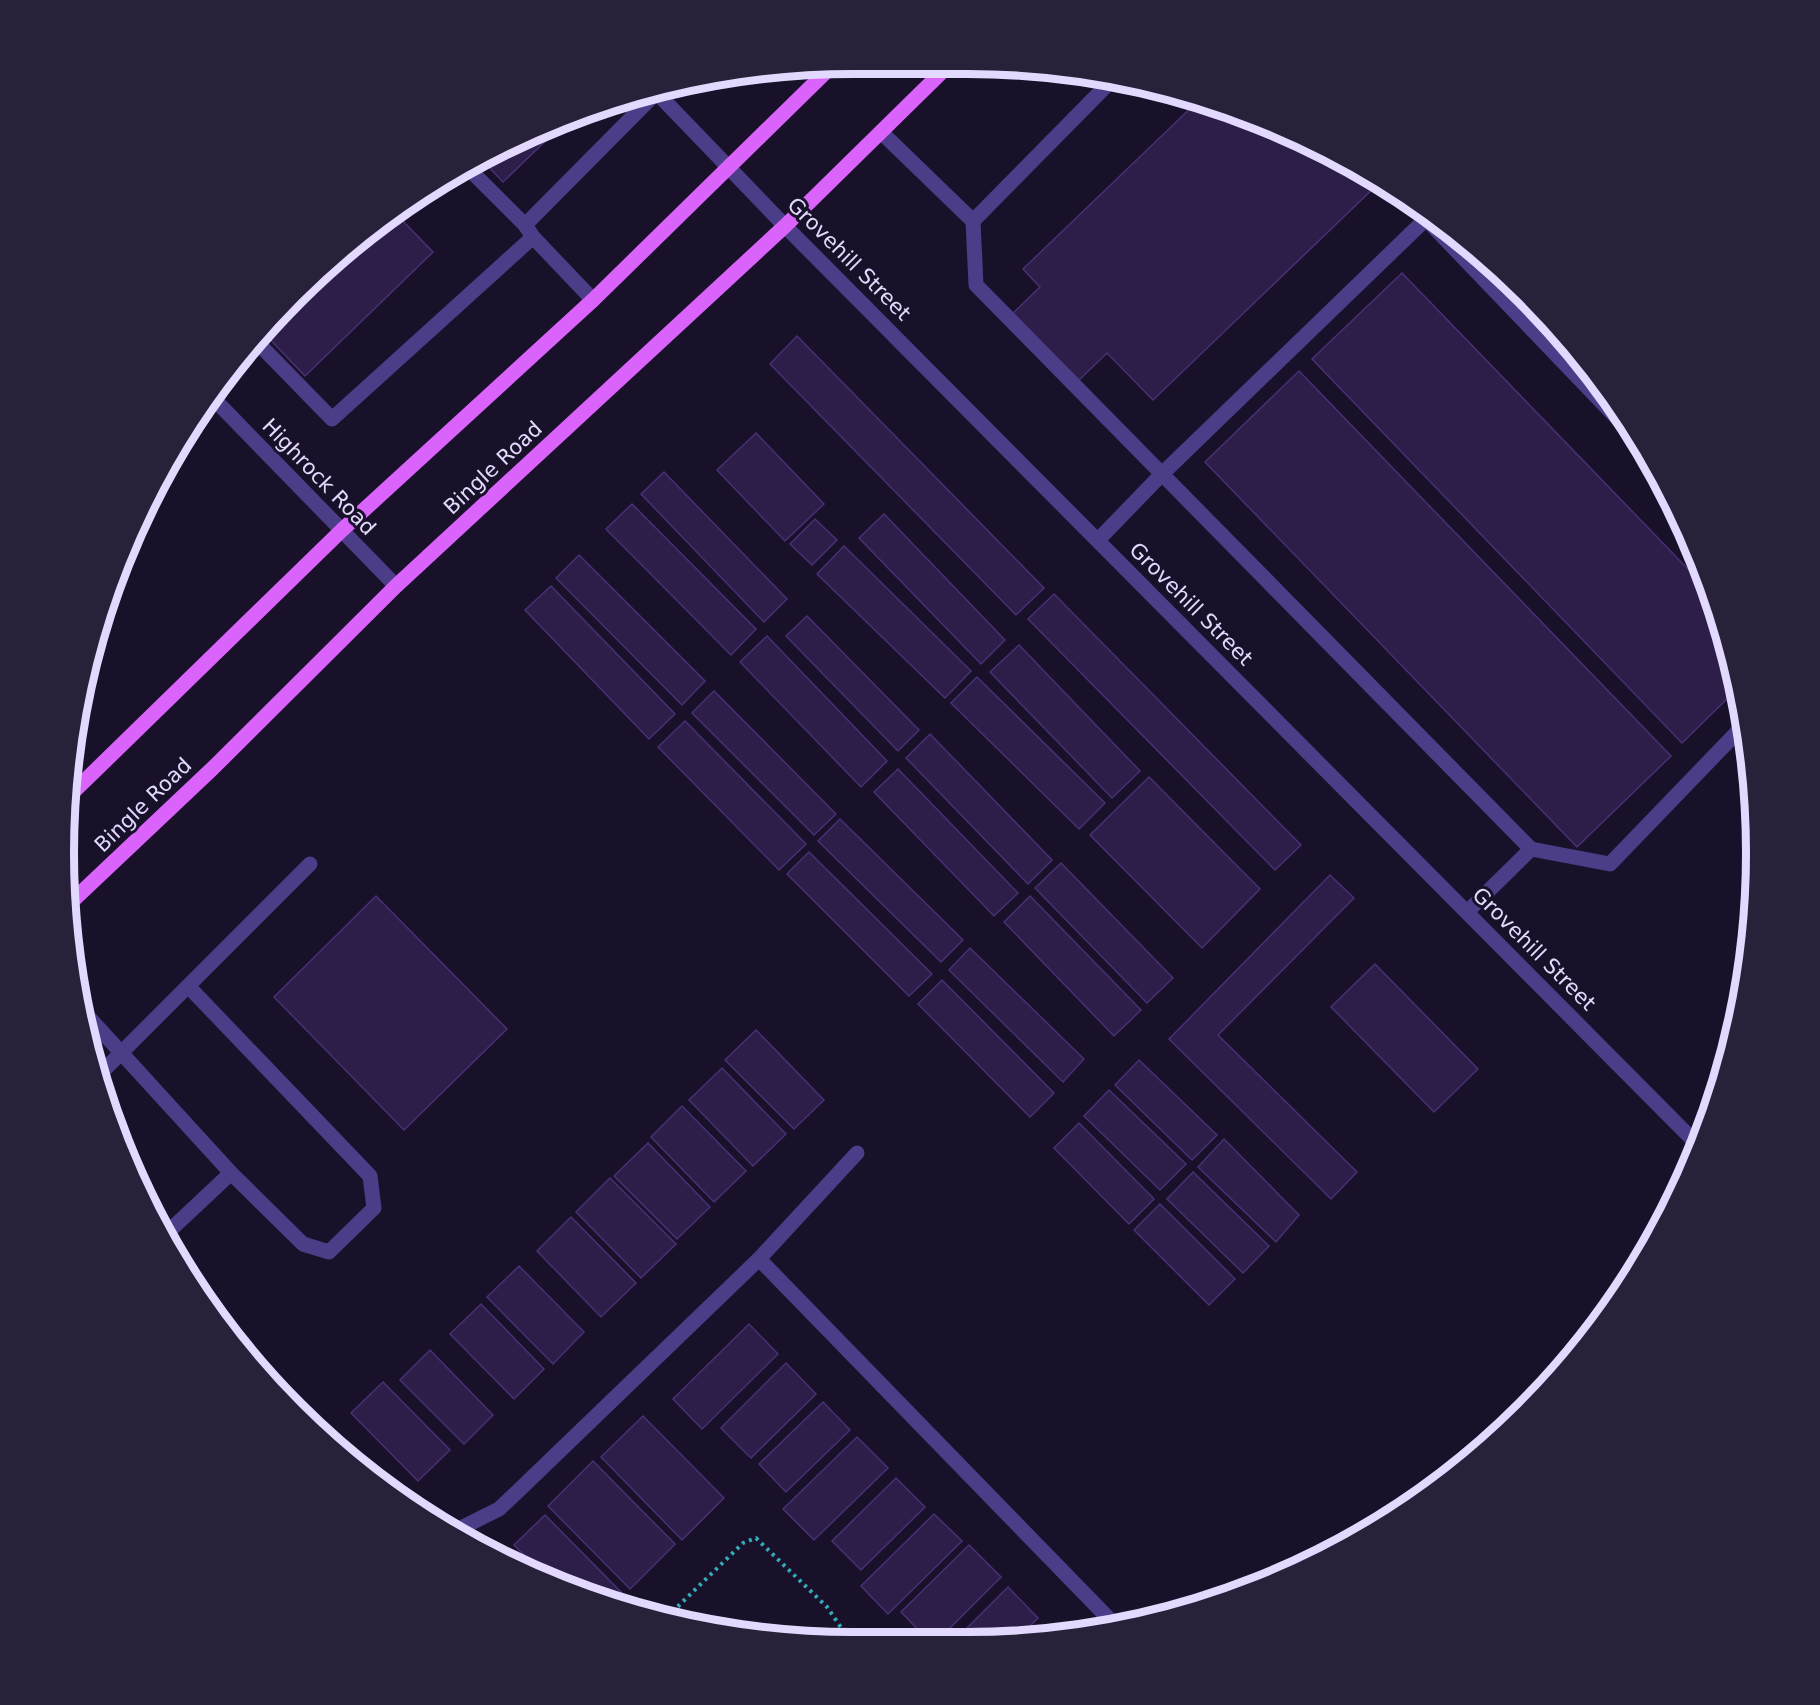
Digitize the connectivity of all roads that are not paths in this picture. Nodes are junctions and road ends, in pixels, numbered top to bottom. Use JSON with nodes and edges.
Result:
{"nodes":[{"id":1,"x":940,"y":74,"type":"edge"},
{"id":2,"x":823,"y":75,"type":"edge"},
{"id":3,"x":1106,"y":86,"type":"edge"},
{"id":4,"x":661,"y":97,"type":"edge"},
{"id":5,"x":648,"y":101,"type":"edge"},
{"id":6,"x":881,"y":132,"type":"junction"},
{"id":7,"x":730,"y":166,"type":"junction"},
{"id":8,"x":473,"y":173,"type":"edge"},
{"id":9,"x":973,"y":221,"type":"junction"},
{"id":10,"x":1424,"y":222,"type":"edge"},
{"id":11,"x":785,"y":226,"type":"junction"},
{"id":12,"x":529,"y":231,"type":"junction"},
{"id":13,"x":1456,"y":246,"type":"edge"},
{"id":14,"x":593,"y":300,"type":"junction"},
{"id":15,"x":261,"y":346,"type":"edge"},
{"id":16,"x":217,"y":402,"type":"edge"},
{"id":17,"x":1603,"y":403,"type":"edge"},
{"id":18,"x":1162,"y":474,"type":"junction"},
{"id":19,"x":342,"y":530,"type":"junction"},
{"id":20,"x":1098,"y":540,"type":"junction"},
{"id":21,"x":396,"y":586,"type":"junction"},
{"id":22,"x":1737,"y":731,"type":"edge"},
{"id":23,"x":76,"y":789,"type":"edge"},
{"id":24,"x":1531,"y":849,"type":"junction"},
{"id":25,"x":310,"y":864,"type":"dead end"},
{"id":26,"x":75,"y":898,"type":"edge"},
{"id":27,"x":1467,"y":912,"type":"junction"},
{"id":28,"x":188,"y":986,"type":"junction"},
{"id":29,"x":92,"y":1020,"type":"edge"},
{"id":30,"x":122,"y":1052,"type":"junction"},
{"id":31,"x":105,"y":1069,"type":"edge"},
{"id":32,"x":1692,"y":1139,"type":"edge"},
{"id":33,"x":857,"y":1153,"type":"dead end"},
{"id":34,"x":231,"y":1173,"type":"junction"},
{"id":35,"x":171,"y":1229,"type":"edge"},
{"id":36,"x":759,"y":1259,"type":"junction"},
{"id":37,"x":463,"y":1527,"type":"edge"},
{"id":38,"x":1109,"y":1619,"type":"edge"}],
"edges":[{"from":1,"to":6,"type":"main road","name":"Bingle Road"},
{"from":2,"to":7,"type":"main road"},
{"from":3,"to":9,"type":"street"},
{"from":4,"to":7,"type":"street","name":"Grovehill Street"},
{"from":5,"to":12,"type":"street"},
{"from":6,"to":9,"type":"street"},
{"from":6,"to":11,"type":"main road","name":"Bingle Road"},
{"from":7,"to":11,"type":"street","name":"Grovehill Street"},
{"from":7,"to":14,"type":"main road"},
{"from":8,"to":12,"type":"street"},
{"from":9,"to":18,"type":"street"},
{"from":10,"to":18,"type":"street"},
{"from":11,"to":20,"type":"street","name":"Grovehill Street"},
{"from":11,"to":21,"type":"main road","name":"Bingle Road"},
{"from":12,"to":14,"type":"street"},
{"from":12,"to":15,"type":"street"},
{"from":13,"to":17,"type":"street"},
{"from":14,"to":19,"type":"main road"},
{"from":16,"to":19,"type":"street","name":"Highrock Road"},
{"from":18,"to":20,"type":"street"},
{"from":18,"to":24,"type":"street"},
{"from":19,"to":21,"type":"street","name":"Highrock Road"},
{"from":19,"to":23,"type":"main road"},
{"from":20,"to":27,"type":"street","name":"Grovehill Street"},
{"from":21,"to":26,"type":"main road","name":"Bingle Road"},
{"from":22,"to":24,"type":"street"},
{"from":24,"to":27,"type":"street"},
{"from":25,"to":28,"type":"street"},
{"from":27,"to":32,"type":"street","name":"Grovehill Street"},
{"from":28,"to":30,"type":"street"},
{"from":28,"to":34,"type":"street"},
{"from":29,"to":30,"type":"street"},
{"from":30,"to":31,"type":"street"},
{"from":30,"to":34,"type":"street"},
{"from":33,"to":36,"type":"street"},
{"from":34,"to":35,"type":"street"},
{"from":36,"to":37,"type":"street"},
{"from":36,"to":38,"type":"street"}]}
